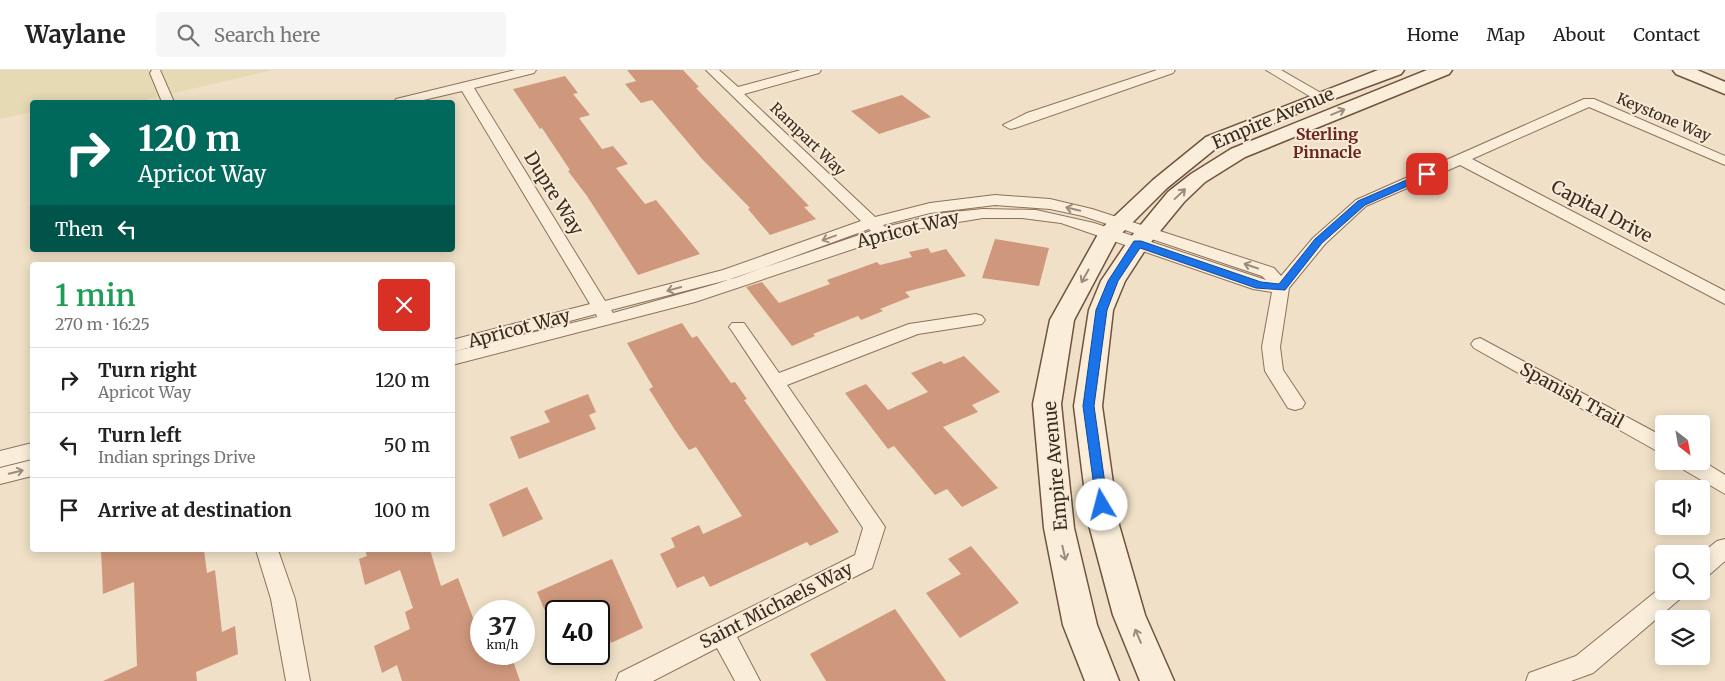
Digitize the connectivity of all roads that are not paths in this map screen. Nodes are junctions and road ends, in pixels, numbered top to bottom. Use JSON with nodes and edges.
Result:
{"nodes":[{"id":1,"x":171,"y":70,"type":"edge"},
{"id":2,"x":530,"y":70,"type":"edge"},
{"id":3,"x":712,"y":70,"type":"edge"},
{"id":4,"x":815,"y":70,"type":"edge"},
{"id":5,"x":1169,"y":70,"type":"edge"},
{"id":6,"x":1272,"y":70,"type":"edge"},
{"id":7,"x":1395,"y":70,"type":"edge"},
{"id":8,"x":1443,"y":70,"type":"edge"},
{"id":9,"x":1682,"y":70,"type":"edge"},
{"id":10,"x":1712,"y":70,"type":"edge"},
{"id":11,"x":155,"y":72,"type":"edge"},
{"id":12,"x":1725,"y":75,"type":"edge"},
{"id":13,"x":466,"y":86,"type":"junction"},
{"id":14,"x":1725,"y":88,"type":"edge"},
{"id":15,"x":736,"y":92,"type":"junction"},
{"id":16,"x":1321,"y":97,"type":"junction"},
{"id":17,"x":167,"y":100,"type":"edge"},
{"id":18,"x":409,"y":100,"type":"edge"},
{"id":19,"x":1589,"y":102,"type":"joint"},
{"id":20,"x":1010,"y":125,"type":"dead end"},
{"id":21,"x":1460,"y":159,"type":"junction"},
{"id":22,"x":1725,"y":161,"type":"edge"},
{"id":23,"x":876,"y":227,"type":"junction"},
{"id":24,"x":1129,"y":233,"type":"junction"},
{"id":25,"x":1281,"y":288,"type":"junction"},
{"id":26,"x":1725,"y":298,"type":"edge"},
{"id":27,"x":605,"y":313,"type":"junction"},
{"id":28,"x":976,"y":320,"type":"dead end"},
{"id":29,"x":738,"y":326,"type":"dead end"},
{"id":30,"x":1480,"y":344,"type":"dead end"},
{"id":31,"x":455,"y":345,"type":"edge"},
{"id":32,"x":455,"y":358,"type":"edge"},
{"id":33,"x":775,"y":382,"type":"junction"},
{"id":34,"x":1295,"y":403,"type":"dead end"},
{"id":35,"x":1655,"y":442,"type":"edge"},
{"id":36,"x":30,"y":452,"type":"edge"},
{"id":37,"x":0,"y":459,"type":"edge"},
{"id":38,"x":30,"y":468,"type":"edge"},
{"id":39,"x":1700,"y":470,"type":"edge"},
{"id":40,"x":0,"y":476,"type":"edge"},
{"id":41,"x":1725,"y":486,"type":"edge"},
{"id":42,"x":1725,"y":548,"type":"edge"},
{"id":43,"x":269,"y":552,"type":"edge"},
{"id":44,"x":1710,"y":560,"type":"edge"},
{"id":45,"x":1662,"y":600,"type":"edge"},
{"id":46,"x":722,"y":633,"type":"junction"},
{"id":47,"x":298,"y":681,"type":"edge"},
{"id":48,"x":628,"y":681,"type":"edge"},
{"id":49,"x":748,"y":681,"type":"edge"},
{"id":50,"x":1102,"y":681,"type":"edge"},
{"id":51,"x":1157,"y":681,"type":"edge"},
{"id":52,"x":1538,"y":681,"type":"edge"}],
"edges":[{"from":1,"to":11,"type":"street"},
{"from":2,"to":13,"type":"street"},
{"from":3,"to":15,"type":"street","name":"Rampart Way"},
{"from":4,"to":15,"type":"street"},
{"from":5,"to":20,"type":"street"},
{"from":6,"to":16,"type":"street"},
{"from":7,"to":16,"type":"street","name":"Empire Avenue"},
{"from":24,"to":8,"type":"street","name":"Empire Avenue","one_way":true},
{"from":9,"to":14,"type":"street"},
{"from":10,"to":12,"type":"street"},
{"from":11,"to":17,"type":"street"},
{"from":13,"to":18,"type":"street"},
{"from":13,"to":27,"type":"street","name":"Dupre Way"},
{"from":15,"to":23,"type":"street","name":"Rampart Way"},
{"from":16,"to":24,"type":"street","name":"Empire Avenue"},
{"from":19,"to":21,"type":"street"},
{"from":19,"to":22,"type":"street","name":"Keystone Way"},
{"from":21,"to":25,"type":"street"},
{"from":21,"to":26,"type":"street","name":"Capital Drive"},
{"from":23,"to":24,"type":"street","name":"Apricot Way"},
{"from":23,"to":27,"type":"street","name":"Apricot Way"},
{"from":24,"to":25,"type":"street","name":"Apricot Way"},
{"from":24,"to":50,"type":"street","name":"Empire Avenue","one_way":true},
{"from":51,"to":24,"type":"street","name":"Empire Avenue","one_way":true},
{"from":25,"to":34,"type":"street"},
{"from":27,"to":31,"type":"street","name":"Apricot Way"},
{"from":27,"to":32,"type":"street","name":"Apricot Way"},
{"from":28,"to":33,"type":"street"},
{"from":29,"to":33,"type":"street","name":"Saint Michaels Way"},
{"from":30,"to":35,"type":"street","name":"Spanish Trail"},
{"from":33,"to":46,"type":"street","name":"Saint Michaels Way"},
{"from":36,"to":37,"type":"street"},
{"from":40,"to":38,"type":"street","one_way":true},
{"from":39,"to":41,"type":"street"},
{"from":42,"to":44,"type":"street"},
{"from":43,"to":47,"type":"street"},
{"from":45,"to":52,"type":"street"},
{"from":46,"to":48,"type":"street","name":"Saint Michaels Way"},
{"from":46,"to":49,"type":"street"}]}
